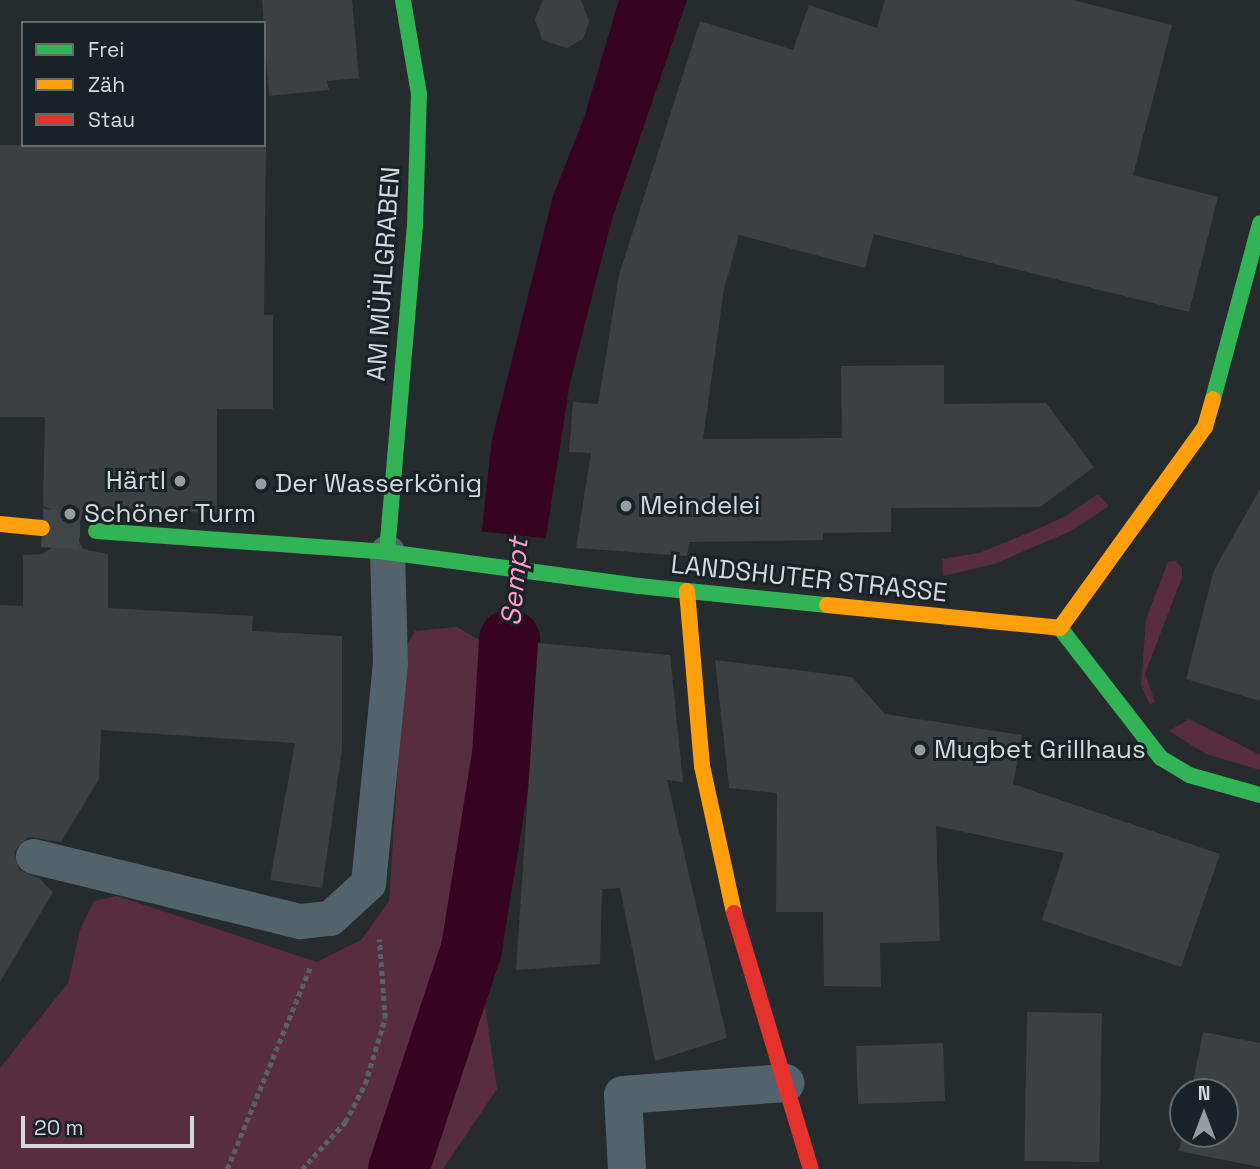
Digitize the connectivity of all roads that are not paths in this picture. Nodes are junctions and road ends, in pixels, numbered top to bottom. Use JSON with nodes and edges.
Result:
{"nodes":[{"id":1,"x":403,"y":0,"type":"edge"},
{"id":2,"x":1260,"y":223,"type":"edge"},
{"id":3,"x":0,"y":524,"type":"edge"},
{"id":4,"x":42,"y":528,"type":"tunnel mouth"},
{"id":5,"x":96,"y":531,"type":"tunnel mouth"},
{"id":6,"x":387,"y":552,"type":"junction"},
{"id":7,"x":687,"y":591,"type":"junction"},
{"id":8,"x":1060,"y":628,"type":"junction"},
{"id":9,"x":1260,"y":795,"type":"edge"},
{"id":10,"x":33,"y":856,"type":"dead end"},
{"id":11,"x":786,"y":1083,"type":"junction"},
{"id":12,"x":628,"y":1169,"type":"edge"},
{"id":13,"x":811,"y":1169,"type":"edge"}],
"edges":[{"from":1,"to":6,"type":"street","name":"AM MÜHLGRABEN"},
{"from":2,"to":8,"type":"street"},
{"from":3,"to":4,"type":"street"},
{"from":5,"to":6,"type":"street","name":"LANDSHUTER STRASSE"},
{"from":6,"to":7,"type":"street","name":"LANDSHUTER STRASSE"},
{"from":6,"to":10,"type":"lane"},
{"from":7,"to":8,"type":"street","name":"LANDSHUTER STRASSE"},
{"from":7,"to":11,"type":"street"},
{"from":8,"to":9,"type":"street"},
{"from":11,"to":12,"type":"street"},
{"from":11,"to":13,"type":"street"}]}
